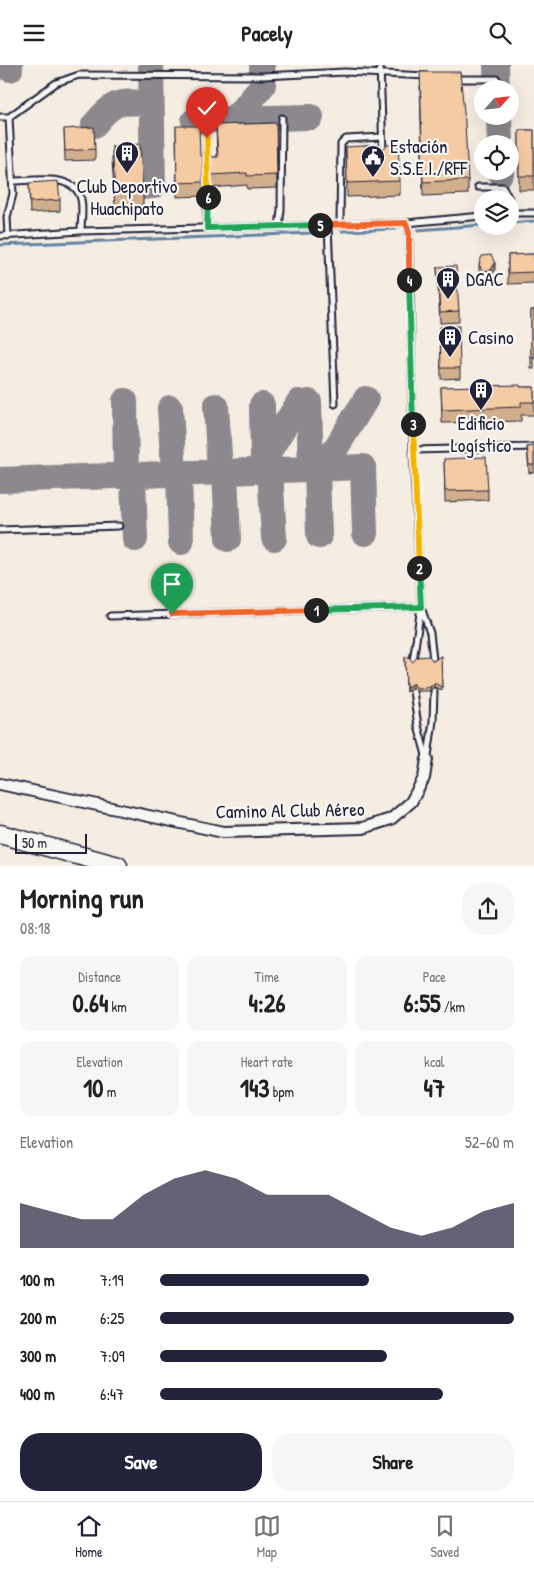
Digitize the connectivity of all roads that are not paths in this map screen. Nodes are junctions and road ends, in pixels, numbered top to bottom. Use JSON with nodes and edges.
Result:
{"nodes":[{"id":1,"x":380,"y":65,"type":"edge"},
{"id":2,"x":380,"y":73,"type":"junction"},
{"id":3,"x":438,"y":77,"type":"edge"},
{"id":4,"x":448,"y":78,"type":"edge"},
{"id":5,"x":497,"y":79,"type":"dead end"},
{"id":6,"x":0,"y":117,"type":"edge"},
{"id":7,"x":9,"y":117,"type":"junction"},
{"id":8,"x":282,"y":118,"type":"dead end"},
{"id":9,"x":382,"y":137,"type":"junction"},
{"id":10,"x":207,"y":138,"type":"dead end"},
{"id":11,"x":383,"y":159,"type":"edge"},
{"id":12,"x":12,"y":181,"type":"junction"},
{"id":13,"x":478,"y":187,"type":"dead end"},
{"id":14,"x":505,"y":190,"type":"edge"},
{"id":15,"x":519,"y":213,"type":"edge"},
{"id":16,"x":534,"y":213,"type":"edge"},
{"id":17,"x":474,"y":217,"type":"edge"},
{"id":18,"x":406,"y":223,"type":"junction"},
{"id":19,"x":328,"y":225,"type":"junction"},
{"id":20,"x":340,"y":225,"type":"junction"},
{"id":21,"x":279,"y":227,"type":"junction"},
{"id":22,"x":207,"y":228,"type":"junction"},
{"id":23,"x":81,"y":231,"type":"junction"},
{"id":24,"x":0,"y":235,"type":"edge"},
{"id":25,"x":8,"y":236,"type":"junction"},
{"id":26,"x":335,"y":404,"type":"dead end"},
{"id":27,"x":534,"y":447,"type":"edge"},
{"id":28,"x":414,"y":450,"type":"junction"},
{"id":29,"x":119,"y":526,"type":"dead end"},
{"id":30,"x":0,"y":530,"type":"edge"},
{"id":31,"x":421,"y":607,"type":"junction"},
{"id":32,"x":110,"y":616,"type":"dead end"},
{"id":33,"x":433,"y":660,"type":"edge"},
{"id":34,"x":413,"y":661,"type":"edge"},
{"id":35,"x":413,"y":691,"type":"dead end"},
{"id":36,"x":434,"y":691,"type":"dead end"},
{"id":37,"x":427,"y":759,"type":"junction"},
{"id":38,"x":0,"y":784,"type":"edge"},
{"id":39,"x":0,"y":834,"type":"edge"},
{"id":40,"x":118,"y":866,"type":"edge"}],
"edges":[{"from":1,"to":2,"type":"lane"},
{"from":2,"to":3,"type":"lane"},
{"from":2,"to":7,"type":"lane"},
{"from":2,"to":9,"type":"lane"},
{"from":4,"to":5,"type":"lane"},
{"from":6,"to":7,"type":"lane"},
{"from":7,"to":12,"type":"lane"},
{"from":8,"to":21,"type":"lane"},
{"from":9,"to":11,"type":"lane"},
{"from":9,"to":20,"type":"lane"},
{"from":10,"to":22,"type":"lane"},
{"from":12,"to":23,"type":"lane"},
{"from":12,"to":25,"type":"lane"},
{"from":13,"to":14,"type":"lane"},
{"from":15,"to":16,"type":"lane"},
{"from":17,"to":18,"type":"lane"},
{"from":18,"to":20,"type":"lane"},
{"from":18,"to":28,"type":"lane"},
{"from":19,"to":20,"type":"lane"},
{"from":19,"to":21,"type":"lane"},
{"from":19,"to":26,"type":"lane"},
{"from":21,"to":22,"type":"lane"},
{"from":22,"to":23,"type":"lane"},
{"from":23,"to":25,"type":"lane"},
{"from":24,"to":25,"type":"lane"},
{"from":27,"to":28,"type":"lane"},
{"from":28,"to":31,"type":"lane"},
{"from":29,"to":30,"type":"lane"},
{"from":31,"to":32,"type":"lane"},
{"from":31,"to":33,"type":"lane"},
{"from":31,"to":34,"type":"lane"},
{"from":35,"to":37,"type":"lane","name":"Camino Al Club Aéreo"},
{"from":36,"to":37,"type":"lane","name":"Camino Al Club Aéreo"},
{"from":37,"to":38,"type":"street","name":"Camino Al Club Aéreo"},
{"from":39,"to":40,"type":"highway"}]}
